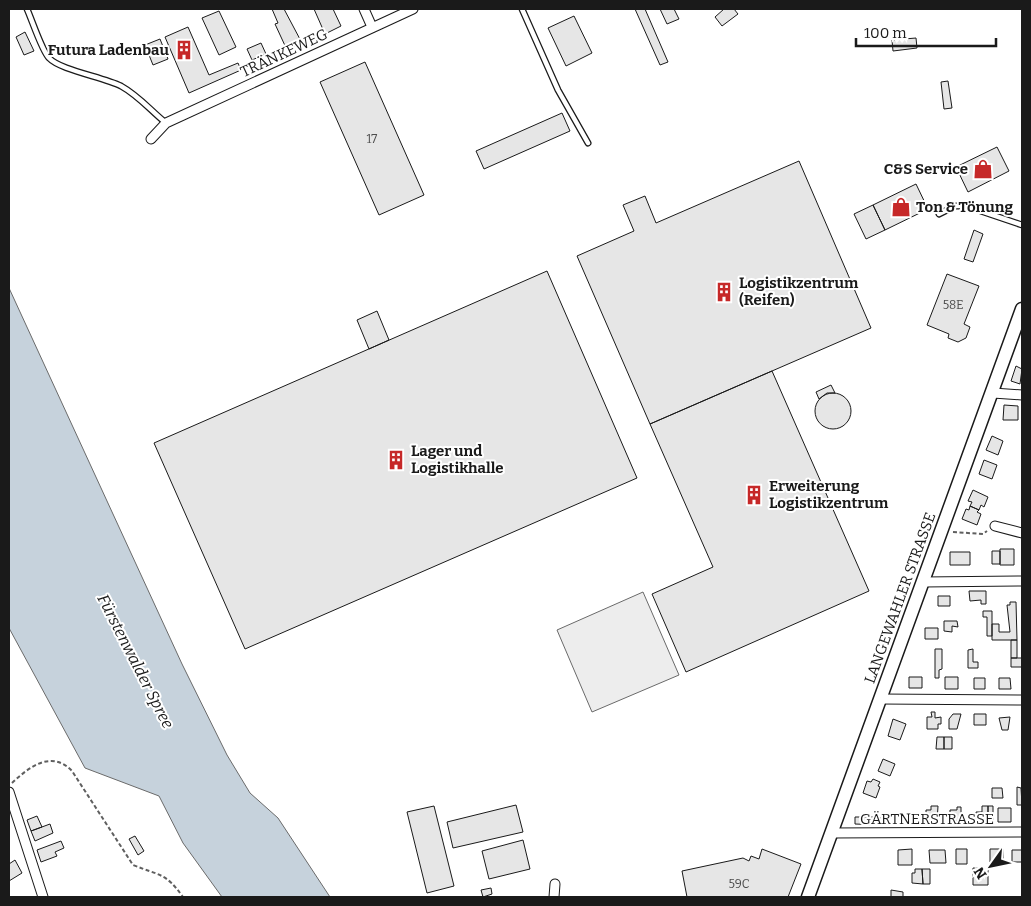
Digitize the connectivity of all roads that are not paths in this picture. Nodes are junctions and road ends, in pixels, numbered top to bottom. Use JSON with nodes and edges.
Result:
{"nodes":[{"id":1,"x":27,"y":9,"type":"edge"},
{"id":2,"x":364,"y":9,"type":"edge"},
{"id":3,"x":413,"y":9,"type":"edge"},
{"id":4,"x":522,"y":9,"type":"edge"},
{"id":5,"x":372,"y":27,"type":"junction"},
{"id":6,"x":166,"y":123,"type":"junction"},
{"id":7,"x":151,"y":138,"type":"dead end"},
{"id":8,"x":588,"y":143,"type":"dead end"},
{"id":9,"x":939,"y":214,"type":"dead end"},
{"id":10,"x":1022,"y":226,"type":"edge"},
{"id":11,"x":1022,"y":309,"type":"edge"},
{"id":12,"x":993,"y":393,"type":"junction"},
{"id":13,"x":1022,"y":396,"type":"edge"},
{"id":14,"x":995,"y":526,"type":"road end"},
{"id":15,"x":1022,"y":532,"type":"edge"},
{"id":16,"x":1022,"y":581,"type":"edge"},
{"id":17,"x":923,"y":582,"type":"junction"},
{"id":18,"x":880,"y":699,"type":"junction"},
{"id":19,"x":1022,"y":700,"type":"edge"},
{"id":20,"x":9,"y":792,"type":"edge"},
{"id":21,"x":1022,"y":832,"type":"edge"},
{"id":22,"x":832,"y":833,"type":"junction"},
{"id":23,"x":555,"y":884,"type":"dead end"},
{"id":24,"x":43,"y":897,"type":"edge"},
{"id":25,"x":554,"y":897,"type":"edge"},
{"id":26,"x":808,"y":897,"type":"edge"}],
"edges":[{"from":1,"to":6,"type":"lane"},
{"from":2,"to":5,"type":"street"},
{"from":3,"to":5,"type":"street","name":"TRÄNKEWEG"},
{"from":4,"to":8,"type":"lane"},
{"from":5,"to":6,"type":"street","name":"TRÄNKEWEG"},
{"from":6,"to":7,"type":"street","name":"TRÄNKEWEG"},
{"from":9,"to":10,"type":"lane"},
{"from":11,"to":12,"type":"street","name":"LANGEWAHLER STRASSE"},
{"from":12,"to":13,"type":"street"},
{"from":12,"to":17,"type":"street","name":"LANGEWAHLER STRASSE"},
{"from":14,"to":15,"type":"street"},
{"from":16,"to":17,"type":"street"},
{"from":17,"to":18,"type":"street","name":"LANGEWAHLER STRASSE"},
{"from":18,"to":19,"type":"street"},
{"from":18,"to":22,"type":"street","name":"LANGEWAHLER STRASSE"},
{"from":20,"to":24,"type":"street"},
{"from":21,"to":22,"type":"street","name":"GÄRTNERSTRASSE"},
{"from":22,"to":26,"type":"street","name":"LANGEWAHLER STRASSE"},
{"from":23,"to":25,"type":"street"}]}
